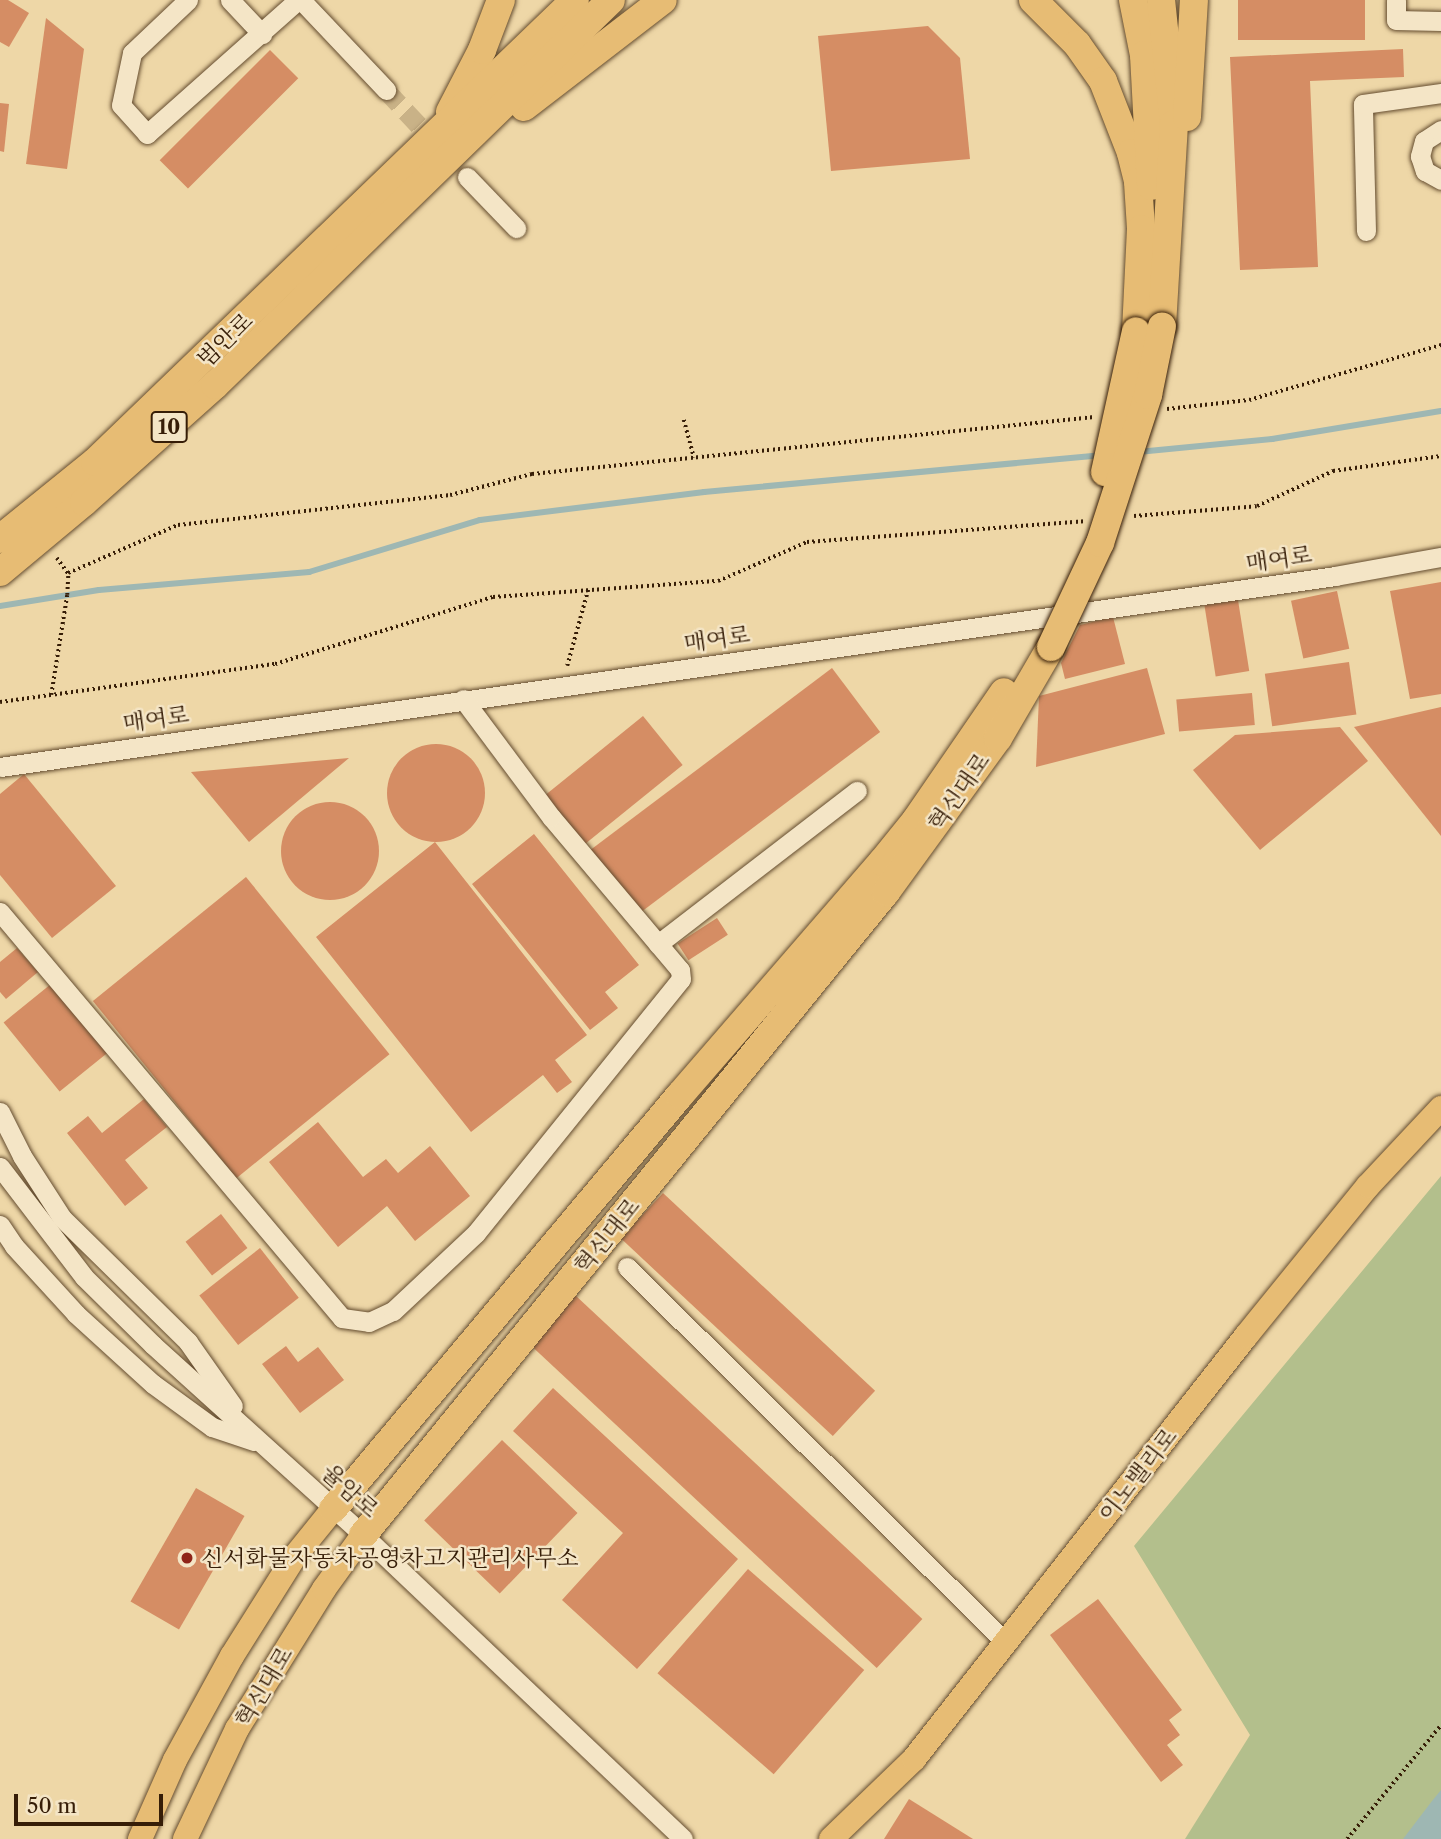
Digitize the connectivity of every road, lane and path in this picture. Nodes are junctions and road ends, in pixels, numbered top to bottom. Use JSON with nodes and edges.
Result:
{"nodes":[{"id":1,"x":188,"y":0,"type":"edge"},
{"id":2,"x":230,"y":0,"type":"edge"},
{"id":3,"x":300,"y":0,"type":"edge"},
{"id":4,"x":501,"y":0,"type":"edge"},
{"id":5,"x":575,"y":0,"type":"edge"},
{"id":6,"x":611,"y":0,"type":"edge"},
{"id":7,"x":663,"y":0,"type":"edge"},
{"id":8,"x":1033,"y":0,"type":"edge"},
{"id":9,"x":1133,"y":0,"type":"edge"},
{"id":10,"x":1161,"y":0,"type":"edge"},
{"id":11,"x":1194,"y":0,"type":"edge"},
{"id":12,"x":1396,"y":0,"type":"edge"},
{"id":13,"x":1441,"y":21,"type":"edge"},
{"id":14,"x":262,"y":34,"type":"junction"},
{"id":15,"x":386,"y":90,"type":"tunnel mouth"},
{"id":16,"x":1441,"y":93,"type":"edge"},
{"id":17,"x":1441,"y":130,"type":"edge"},
{"id":18,"x":441,"y":131,"type":"junction"},
{"id":19,"x":467,"y":177,"type":"tunnel mouth"},
{"id":20,"x":1441,"y":180,"type":"edge"},
{"id":21,"x":411,"y":195,"type":"junction"},
{"id":22,"x":516,"y":228,"type":"dead end"},
{"id":23,"x":1366,"y":231,"type":"dead end"},
{"id":24,"x":321,"y":265,"type":"junction"},
{"id":25,"x":1167,"y":279,"type":"junction"},
{"id":26,"x":1149,"y":329,"type":"junction"},
{"id":27,"x":1441,"y":345,"type":"edge"},
{"id":28,"x":1166,"y":409,"type":"dead end"},
{"id":29,"x":1097,"y":416,"type":"dead end"},
{"id":30,"x":684,"y":420,"type":"dead end"},
{"id":31,"x":1441,"y":456,"type":"edge"},
{"id":32,"x":694,"y":458,"type":"junction"},
{"id":33,"x":1121,"y":517,"type":"dead end"},
{"id":34,"x":1094,"y":520,"type":"dead end"},
{"id":35,"x":0,"y":539,"type":"edge"},
{"id":36,"x":65,"y":550,"type":"dead end"},
{"id":37,"x":1441,"y":557,"type":"edge"},
{"id":38,"x":0,"y":572,"type":"edge"},
{"id":39,"x":68,"y":573,"type":"junction"},
{"id":40,"x":588,"y":590,"type":"junction"},
{"id":41,"x":1042,"y":644,"type":"junction"},
{"id":42,"x":562,"y":686,"type":"junction"},
{"id":43,"x":51,"y":695,"type":"junction"},
{"id":44,"x":463,"y":699,"type":"junction"},
{"id":45,"x":0,"y":702,"type":"edge"},
{"id":46,"x":0,"y":767,"type":"edge"},
{"id":47,"x":858,"y":791,"type":"dead end"},
{"id":48,"x":0,"y":912,"type":"edge"},
{"id":49,"x":658,"y":944,"type":"junction"},
{"id":50,"x":1441,"y":1108,"type":"edge"},
{"id":51,"x":0,"y":1112,"type":"edge"},
{"id":52,"x":0,"y":1167,"type":"edge"},
{"id":53,"x":0,"y":1225,"type":"edge"},
{"id":54,"x":627,"y":1267,"type":"dead end"},
{"id":55,"x":261,"y":1444,"type":"junction"},
{"id":56,"x":333,"y":1509,"type":"junction"},
{"id":57,"x":363,"y":1535,"type":"junction"},
{"id":58,"x":1006,"y":1643,"type":"junction"},
{"id":59,"x":1441,"y":1725,"type":"edge"},
{"id":60,"x":140,"y":1839,"type":"edge"},
{"id":61,"x":185,"y":1839,"type":"edge"},
{"id":62,"x":683,"y":1839,"type":"edge"},
{"id":63,"x":831,"y":1839,"type":"edge"},
{"id":64,"x":1347,"y":1839,"type":"edge"}],
"edges":[{"from":1,"to":14,"type":"street"},
{"from":2,"to":14,"type":"street"},
{"from":3,"to":14,"type":"street"},
{"from":3,"to":15,"type":"street"},
{"from":4,"to":18,"type":"highway"},
{"from":5,"to":18,"type":"highway","name":"범안로"},
{"from":6,"to":21,"type":"highway"},
{"from":7,"to":21,"type":"highway"},
{"from":8,"to":26,"type":"highway"},
{"from":9,"to":26,"type":"highway"},
{"from":10,"to":25,"type":"highway"},
{"from":11,"to":25,"type":"highway"},
{"from":12,"to":13,"type":"street"},
{"from":16,"to":23,"type":"street"},
{"from":17,"to":20,"type":"street"},
{"from":18,"to":24,"type":"highway","name":"범안로"},
{"from":19,"to":22,"type":"street"},
{"from":21,"to":24,"type":"highway","name":"범안로","number":"10"},
{"from":24,"to":35,"type":"highway","name":"범안로","number":"10"},
{"from":24,"to":38,"type":"highway","name":"범안로","number":"10"},
{"from":25,"to":26,"type":"highway"},
{"from":26,"to":41,"type":"highway","bridge":true},
{"from":27,"to":28,"type":"path"},
{"from":29,"to":32,"type":"path"},
{"from":30,"to":32,"type":"path"},
{"from":31,"to":33,"type":"path"},
{"from":32,"to":39,"type":"path"},
{"from":34,"to":40,"type":"path"},
{"from":36,"to":39,"type":"path"},
{"from":37,"to":42,"type":"street","name":"매여로"},
{"from":39,"to":43,"type":"path"},
{"from":40,"to":42,"type":"path"},
{"from":40,"to":43,"type":"path"},
{"from":41,"to":56,"type":"highway"},
{"from":41,"to":57,"type":"highway","name":"혁신대로"},
{"from":42,"to":44,"type":"street","name":"매여로"},
{"from":43,"to":45,"type":"path"},
{"from":44,"to":46,"type":"street","name":"매여로"},
{"from":44,"to":49,"type":"street"},
{"from":47,"to":49,"type":"street"},
{"from":48,"to":49,"type":"street"},
{"from":50,"to":58,"type":"main road","name":"이노밸리로"},
{"from":51,"to":55,"type":"street"},
{"from":52,"to":55,"type":"street","name":"율암로"},
{"from":53,"to":55,"type":"street"},
{"from":54,"to":58,"type":"street"},
{"from":55,"to":56,"type":"street","name":"율암로"},
{"from":56,"to":57,"type":"street","name":"율암로"},
{"from":56,"to":60,"type":"main road"},
{"from":57,"to":61,"type":"main road","name":"혁신대로"},
{"from":57,"to":62,"type":"street","name":"율암로"},
{"from":58,"to":63,"type":"main road","name":"이노밸리로"},
{"from":59,"to":64,"type":"path"}]}
